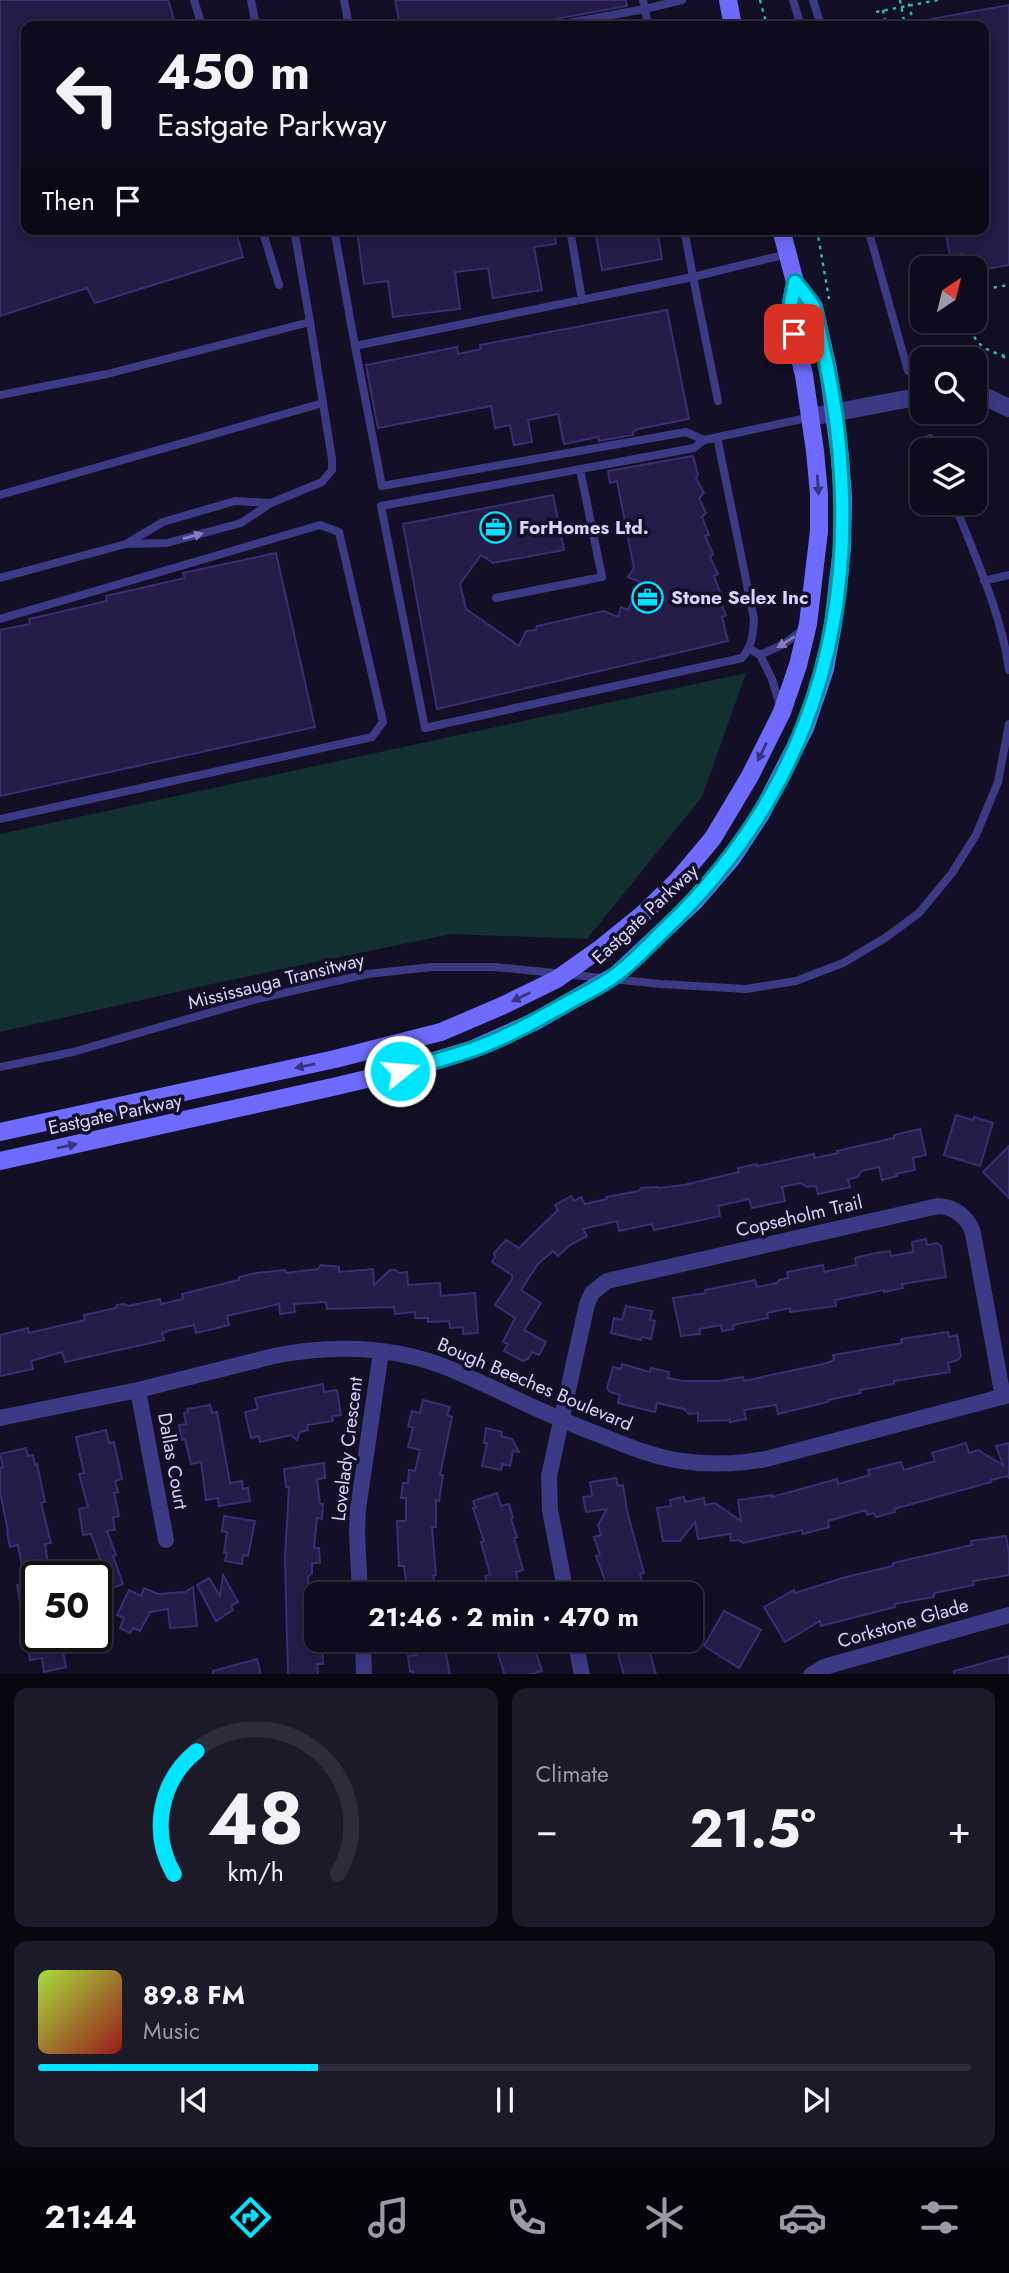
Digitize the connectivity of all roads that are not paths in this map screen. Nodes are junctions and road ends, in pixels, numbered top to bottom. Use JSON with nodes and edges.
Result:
{"nodes":[{"id":1,"x":194,"y":0,"type":"edge"},
{"id":2,"x":251,"y":0,"type":"edge"},
{"id":3,"x":344,"y":0,"type":"edge"},
{"id":4,"x":682,"y":0,"type":"edge"},
{"id":5,"x":728,"y":0,"type":"edge"},
{"id":6,"x":793,"y":0,"type":"edge"},
{"id":7,"x":813,"y":0,"type":"edge"},
{"id":8,"x":644,"y":4,"type":"edge"},
{"id":9,"x":200,"y":21,"type":"edge"},
{"id":10,"x":255,"y":21,"type":"edge"},
{"id":11,"x":348,"y":21,"type":"edge"},
{"id":12,"x":573,"y":21,"type":"edge"},
{"id":13,"x":732,"y":21,"type":"edge"},
{"id":14,"x":799,"y":21,"type":"edge"},
{"id":15,"x":819,"y":21,"type":"edge"},
{"id":16,"x":264,"y":235,"type":"edge"},
{"id":17,"x":295,"y":235,"type":"edge"},
{"id":18,"x":335,"y":235,"type":"edge"},
{"id":19,"x":571,"y":235,"type":"edge"},
{"id":20,"x":685,"y":235,"type":"edge"},
{"id":21,"x":782,"y":235,"type":"edge"},
{"id":22,"x":870,"y":235,"type":"edge"},
{"id":23,"x":787,"y":254,"type":"junction"},
{"id":24,"x":693,"y":277,"type":"junction"},
{"id":25,"x":795,"y":282,"type":"junction"},
{"id":26,"x":278,"y":285,"type":"dead end"},
{"id":27,"x":582,"y":300,"type":"junction"},
{"id":28,"x":310,"y":322,"type":"junction"},
{"id":29,"x":355,"y":346,"type":"junction"},
{"id":30,"x":908,"y":371,"type":"dead end"},
{"id":31,"x":0,"y":395,"type":"edge"},
{"id":32,"x":910,"y":398,"type":"edge"},
{"id":33,"x":987,"y":398,"type":"edge"},
{"id":34,"x":718,"y":401,"type":"dead end"},
{"id":35,"x":323,"y":403,"type":"junction"},
{"id":36,"x":1009,"y":408,"type":"edge"},
{"id":37,"x":835,"y":412,"type":"junction"},
{"id":38,"x":811,"y":418,"type":"junction"},
{"id":39,"x":717,"y":438,"type":"junction"},
{"id":40,"x":704,"y":440,"type":"junction"},
{"id":41,"x":580,"y":469,"type":"junction"},
{"id":42,"x":0,"y":495,"type":"edge"},
{"id":43,"x":271,"y":503,"type":"junction"},
{"id":44,"x":959,"y":515,"type":"edge"},
{"id":45,"x":126,"y":544,"type":"junction"},
{"id":46,"x":1009,"y":575,"type":"edge"},
{"id":47,"x":0,"y":578,"type":"edge"},
{"id":48,"x":984,"y":581,"type":"junction"},
{"id":49,"x":496,"y":598,"type":"dead end"},
{"id":50,"x":0,"y":619,"type":"edge"},
{"id":51,"x":808,"y":624,"type":"junction"},
{"id":52,"x":750,"y":649,"type":"junction"},
{"id":53,"x":760,"y":655,"type":"junction"},
{"id":54,"x":1009,"y":670,"type":"edge"},
{"id":55,"x":782,"y":712,"type":"junction"},
{"id":56,"x":1009,"y":724,"type":"edge"},
{"id":57,"x":0,"y":819,"type":"edge"},
{"id":58,"x":0,"y":1067,"type":"edge"},
{"id":59,"x":0,"y":1132,"type":"edge"},
{"id":60,"x":0,"y":1161,"type":"edge"},
{"id":61,"x":381,"y":1352,"type":"junction"},
{"id":62,"x":138,"y":1390,"type":"junction"},
{"id":63,"x":1006,"y":1396,"type":"edge"},
{"id":64,"x":0,"y":1419,"type":"edge"},
{"id":65,"x":561,"y":1420,"type":"junction"},
{"id":66,"x":166,"y":1540,"type":"dead end"},
{"id":67,"x":359,"y":1582,"type":"edge"},
{"id":68,"x":564,"y":1582,"type":"edge"},
{"id":69,"x":1009,"y":1615,"type":"edge"},
{"id":70,"x":363,"y":1652,"type":"edge"},
{"id":71,"x":577,"y":1652,"type":"edge"},
{"id":72,"x":364,"y":1674,"type":"edge"},
{"id":73,"x":582,"y":1674,"type":"edge"},
{"id":74,"x":813,"y":1674,"type":"edge"}],
"edges":[{"from":1,"to":9,"type":"lane"},
{"from":2,"to":10,"type":"lane"},
{"from":3,"to":11,"type":"lane"},
{"from":4,"to":8,"type":"lane"},
{"from":5,"to":13,"type":"main road"},
{"from":6,"to":14,"type":"lane"},
{"from":7,"to":15,"type":"lane"},
{"from":8,"to":12,"type":"lane"},
{"from":16,"to":26,"type":"lane"},
{"from":17,"to":28,"type":"lane"},
{"from":18,"to":29,"type":"lane"},
{"from":19,"to":27,"type":"lane"},
{"from":20,"to":24,"type":"lane"},
{"from":21,"to":23,"type":"main road","name":"Eastgate Parkway"},
{"from":22,"to":30,"type":"lane"},
{"from":23,"to":24,"type":"lane"},
{"from":23,"to":25,"type":"main road","name":"Eastgate Parkway"},
{"from":24,"to":27,"type":"lane"},
{"from":24,"to":34,"type":"lane"},
{"from":25,"to":37,"type":"main road","name":"Eastgate Parkway"},
{"from":25,"to":38,"type":"main road","name":"Eastgate Parkway"},
{"from":27,"to":29,"type":"lane"},
{"from":28,"to":31,"type":"lane"},
{"from":28,"to":35,"type":"lane"},
{"from":29,"to":40,"type":"lane"},
{"from":32,"to":37,"type":"street"},
{"from":33,"to":36,"type":"street"},
{"from":35,"to":42,"type":"lane"},
{"from":35,"to":43,"type":"lane"},
{"from":37,"to":38,"type":"street"},
{"from":60,"to":37,"type":"main road","name":"Eastgate Parkway","one_way":true},
{"from":38,"to":39,"type":"lane"},
{"from":38,"to":51,"type":"main road","name":"Eastgate Parkway","one_way":true},
{"from":39,"to":40,"type":"lane"},
{"from":39,"to":52,"type":"lane"},
{"from":40,"to":41,"type":"lane"},
{"from":41,"to":49,"type":"lane"},
{"from":41,"to":52,"type":"lane"},
{"from":45,"to":43,"type":"lane","one_way":true},
{"from":43,"to":45,"type":"lane"},
{"from":44,"to":48,"type":"lane"},
{"from":45,"to":47,"type":"lane"},
{"from":46,"to":48,"type":"lane"},
{"from":48,"to":54,"type":"lane"},
{"from":50,"to":57,"type":"lane"},
{"from":51,"to":53,"type":"lane","one_way":true},
{"from":51,"to":55,"type":"main road","name":"Eastgate Parkway"},
{"from":52,"to":53,"type":"lane"},
{"from":53,"to":55,"type":"lane"},
{"from":55,"to":59,"type":"main road","name":"Eastgate Parkway","one_way":true},
{"from":56,"to":58,"type":"lane","name":"Mississauga Transitway"},
{"from":61,"to":62,"type":"street","name":"Bough Beeches Boulevard"},
{"from":61,"to":65,"type":"street","name":"Bough Beeches Boulevard"},
{"from":61,"to":67,"type":"street","name":"Lovelady Crescent"},
{"from":62,"to":64,"type":"street","name":"Bough Beeches Boulevard"},
{"from":62,"to":66,"type":"street","name":"Dallas Court"},
{"from":63,"to":65,"type":"street","name":"Bough Beeches Boulevard"},
{"from":63,"to":65,"type":"street","name":"Copseholm Trail"},
{"from":65,"to":68,"type":"street","name":"Copseholm Trail"},
{"from":69,"to":74,"type":"street","name":"Corkstone Glade"},
{"from":70,"to":72,"type":"street"},
{"from":71,"to":73,"type":"street"}]}
